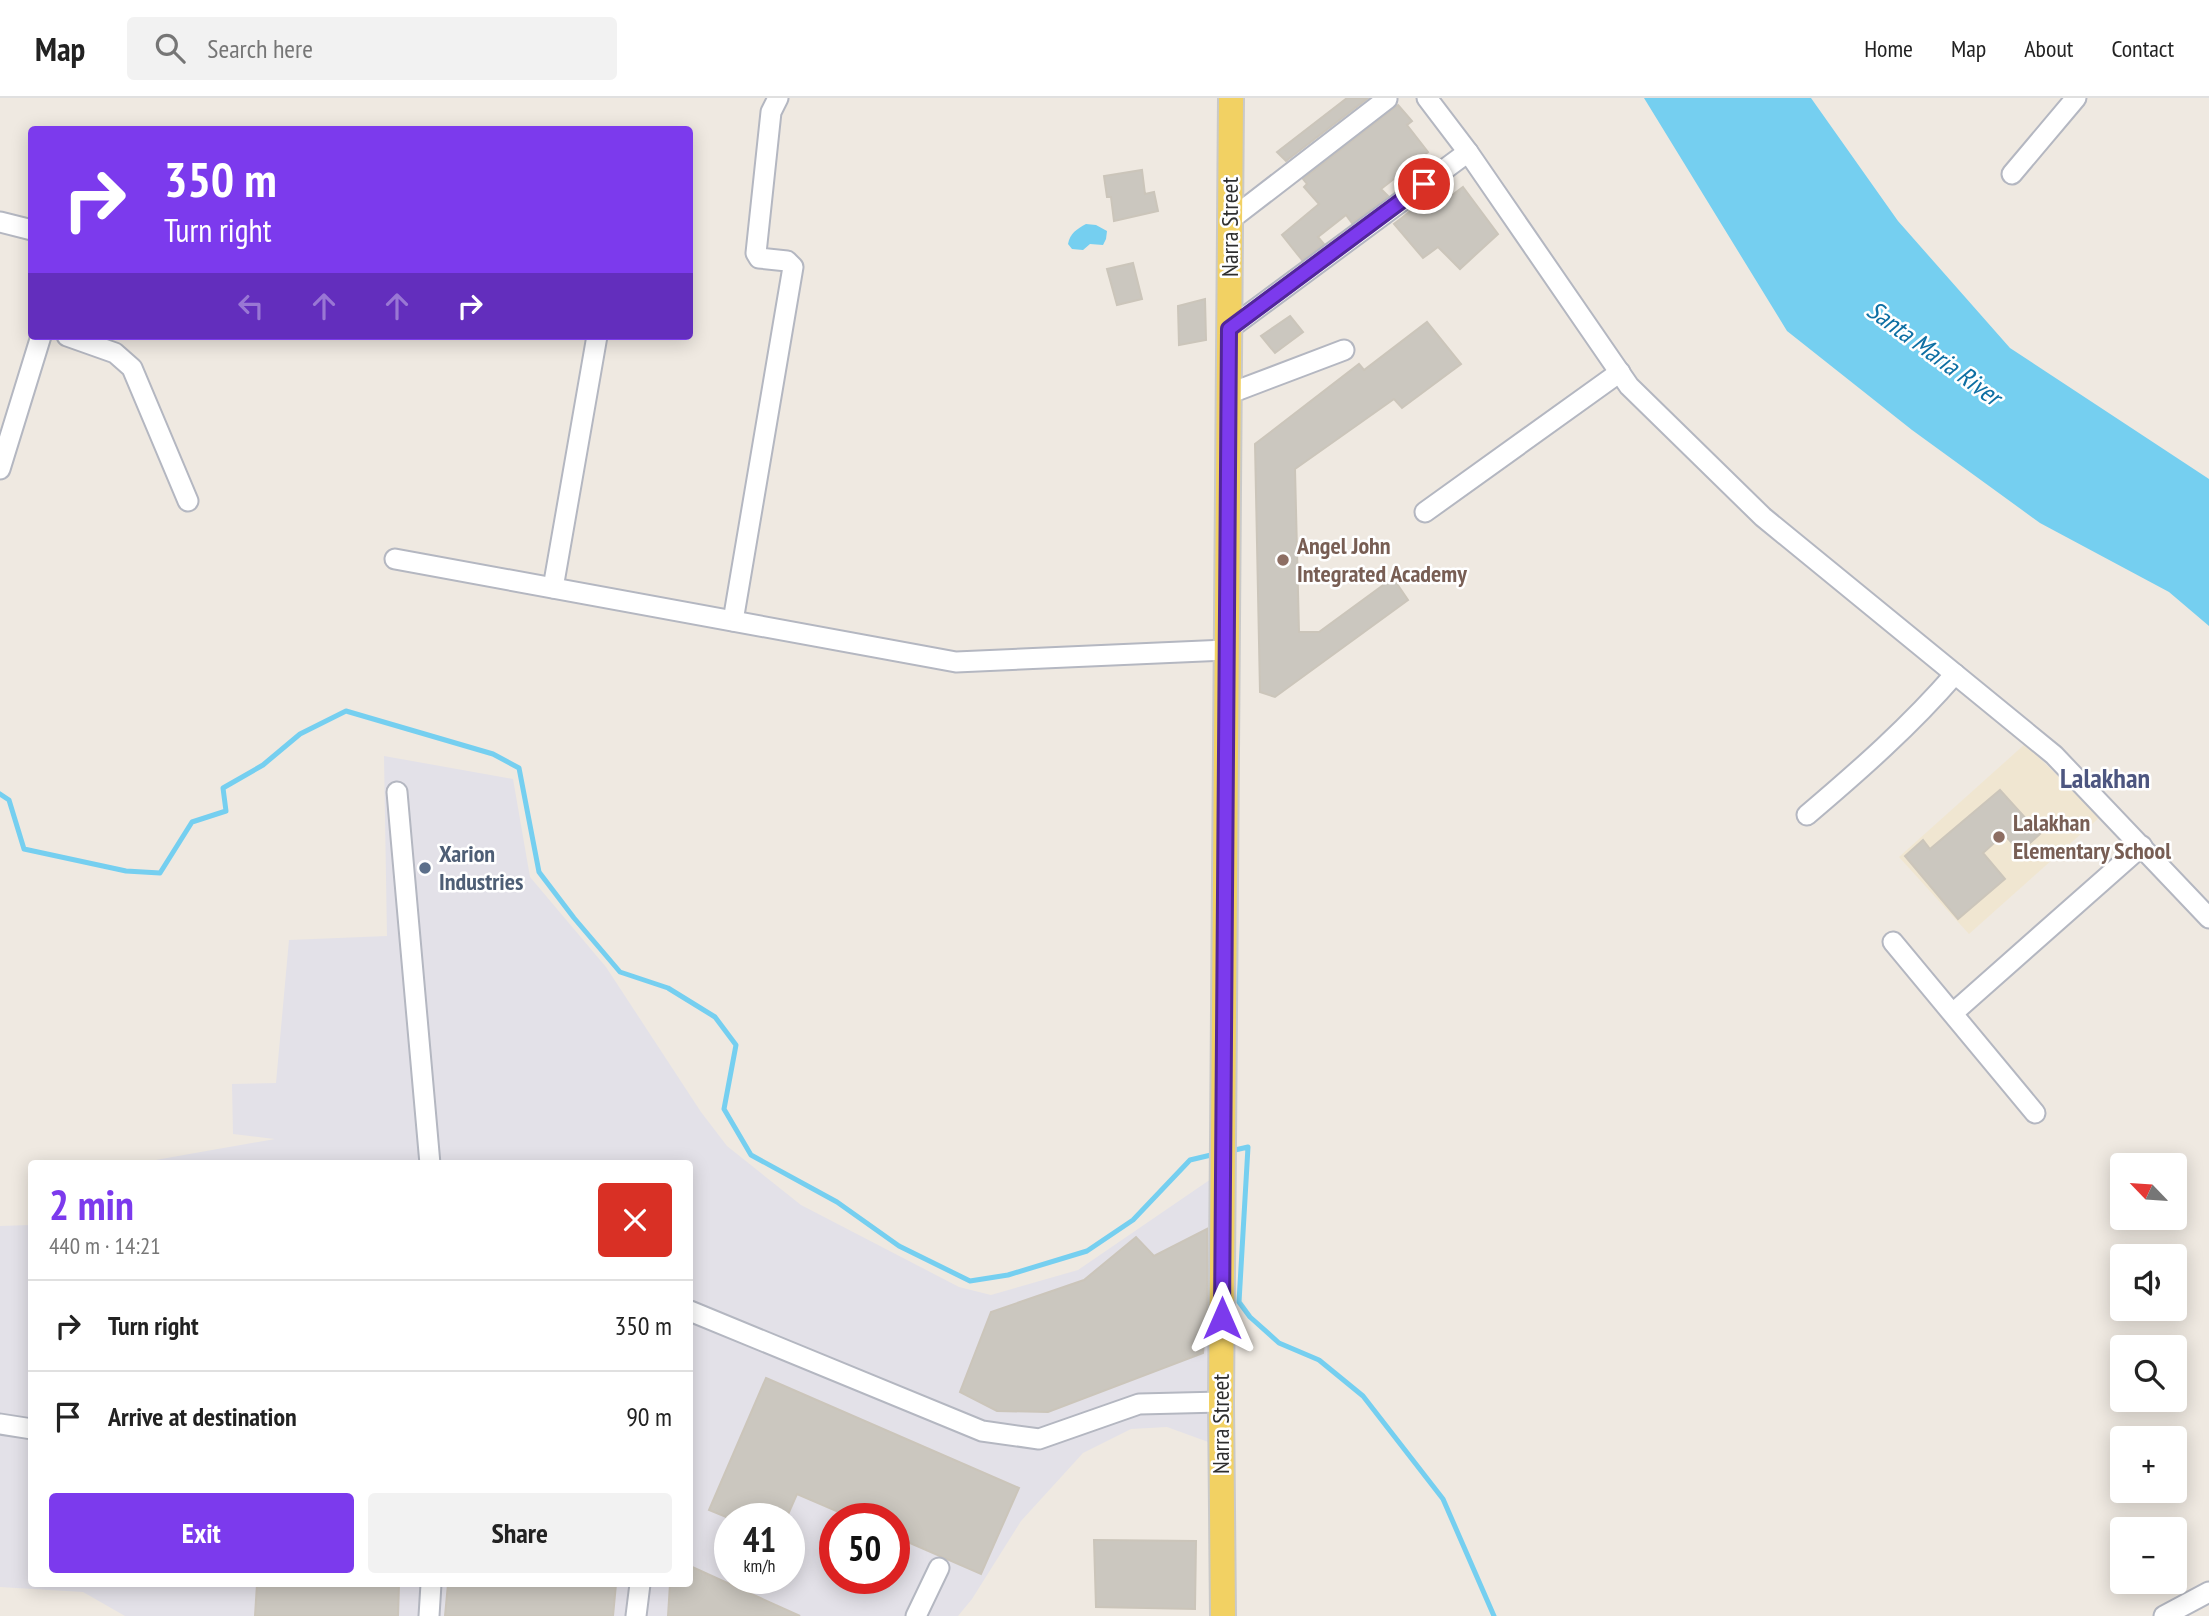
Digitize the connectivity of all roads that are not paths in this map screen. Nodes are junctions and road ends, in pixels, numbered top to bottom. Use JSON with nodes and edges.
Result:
{"nodes":[{"id":1,"x":778,"y":98,"type":"edge"},
{"id":2,"x":1231,"y":98,"type":"edge"},
{"id":3,"x":1427,"y":98,"type":"edge"},
{"id":4,"x":2076,"y":98,"type":"edge"},
{"id":5,"x":1387,"y":99,"type":"edge"},
{"id":6,"x":1468,"y":152,"type":"junction"},
{"id":7,"x":2012,"y":174,"type":"dead end"},
{"id":8,"x":1230,"y":220,"type":"junction"},
{"id":9,"x":0,"y":222,"type":"edge"},
{"id":10,"x":28,"y":229,"type":"edge"},
{"id":11,"x":1229,"y":329,"type":"junction"},
{"id":12,"x":40,"y":340,"type":"edge"},
{"id":13,"x":78,"y":340,"type":"edge"},
{"id":14,"x":596,"y":340,"type":"edge"},
{"id":15,"x":1343,"y":350,"type":"dead end"},
{"id":16,"x":1620,"y":372,"type":"junction"},
{"id":17,"x":1228,"y":394,"type":"junction"},
{"id":18,"x":0,"y":469,"type":"edge"},
{"id":19,"x":188,"y":501,"type":"dead end"},
{"id":20,"x":1425,"y":512,"type":"dead end"},
{"id":21,"x":396,"y":559,"type":"dead end"},
{"id":22,"x":553,"y":588,"type":"junction"},
{"id":23,"x":733,"y":621,"type":"junction"},
{"id":24,"x":1226,"y":650,"type":"junction"},
{"id":25,"x":1955,"y":674,"type":"junction"},
{"id":26,"x":397,"y":792,"type":"dead end"},
{"id":27,"x":1807,"y":814,"type":"dead end"},
{"id":28,"x":2142,"y":846,"type":"junction"},
{"id":29,"x":2205,"y":908,"type":"edge"},
{"id":30,"x":1893,"y":942,"type":"dead end"},
{"id":31,"x":1953,"y":1013,"type":"junction"},
{"id":32,"x":2035,"y":1113,"type":"dead end"},
{"id":33,"x":430,"y":1160,"type":"edge"},
{"id":34,"x":693,"y":1312,"type":"edge"},
{"id":35,"x":1221,"y":1402,"type":"junction"},
{"id":36,"x":0,"y":1424,"type":"edge"},
{"id":37,"x":28,"y":1428,"type":"edge"},
{"id":38,"x":939,"y":1568,"type":"dead end"},
{"id":39,"x":431,"y":1587,"type":"edge"},
{"id":40,"x":640,"y":1587,"type":"edge"},
{"id":41,"x":2209,"y":1591,"type":"edge"},
{"id":42,"x":429,"y":1616,"type":"edge"},
{"id":43,"x":636,"y":1616,"type":"edge"},
{"id":44,"x":916,"y":1616,"type":"edge"},
{"id":45,"x":1223,"y":1616,"type":"edge"},
{"id":46,"x":2164,"y":1616,"type":"edge"}],
"edges":[{"from":1,"to":23,"type":"street"},
{"from":2,"to":8,"type":"main road","name":"Narra Street"},
{"from":3,"to":6,"type":"street"},
{"from":4,"to":7,"type":"street"},
{"from":5,"to":8,"type":"street"},
{"from":6,"to":11,"type":"street"},
{"from":6,"to":16,"type":"street"},
{"from":8,"to":11,"type":"main road","name":"Narra Street"},
{"from":9,"to":10,"type":"street"},
{"from":11,"to":17,"type":"main road","name":"Narra Street"},
{"from":12,"to":18,"type":"street"},
{"from":13,"to":19,"type":"street"},
{"from":14,"to":22,"type":"street"},
{"from":15,"to":17,"type":"street"},
{"from":16,"to":20,"type":"street"},
{"from":16,"to":25,"type":"street"},
{"from":17,"to":24,"type":"main road","name":"Narra Street"},
{"from":21,"to":22,"type":"street"},
{"from":22,"to":23,"type":"street"},
{"from":23,"to":24,"type":"street"},
{"from":24,"to":35,"type":"main road","name":"Narra Street"},
{"from":25,"to":27,"type":"street"},
{"from":25,"to":28,"type":"street"},
{"from":26,"to":33,"type":"street"},
{"from":28,"to":29,"type":"street"},
{"from":28,"to":31,"type":"street"},
{"from":30,"to":31,"type":"street"},
{"from":31,"to":32,"type":"street"},
{"from":34,"to":35,"type":"street"},
{"from":35,"to":45,"type":"main road","name":"Narra Street"},
{"from":36,"to":37,"type":"street"},
{"from":38,"to":44,"type":"street"},
{"from":39,"to":42,"type":"street"},
{"from":40,"to":43,"type":"street"},
{"from":41,"to":46,"type":"street"}]}
